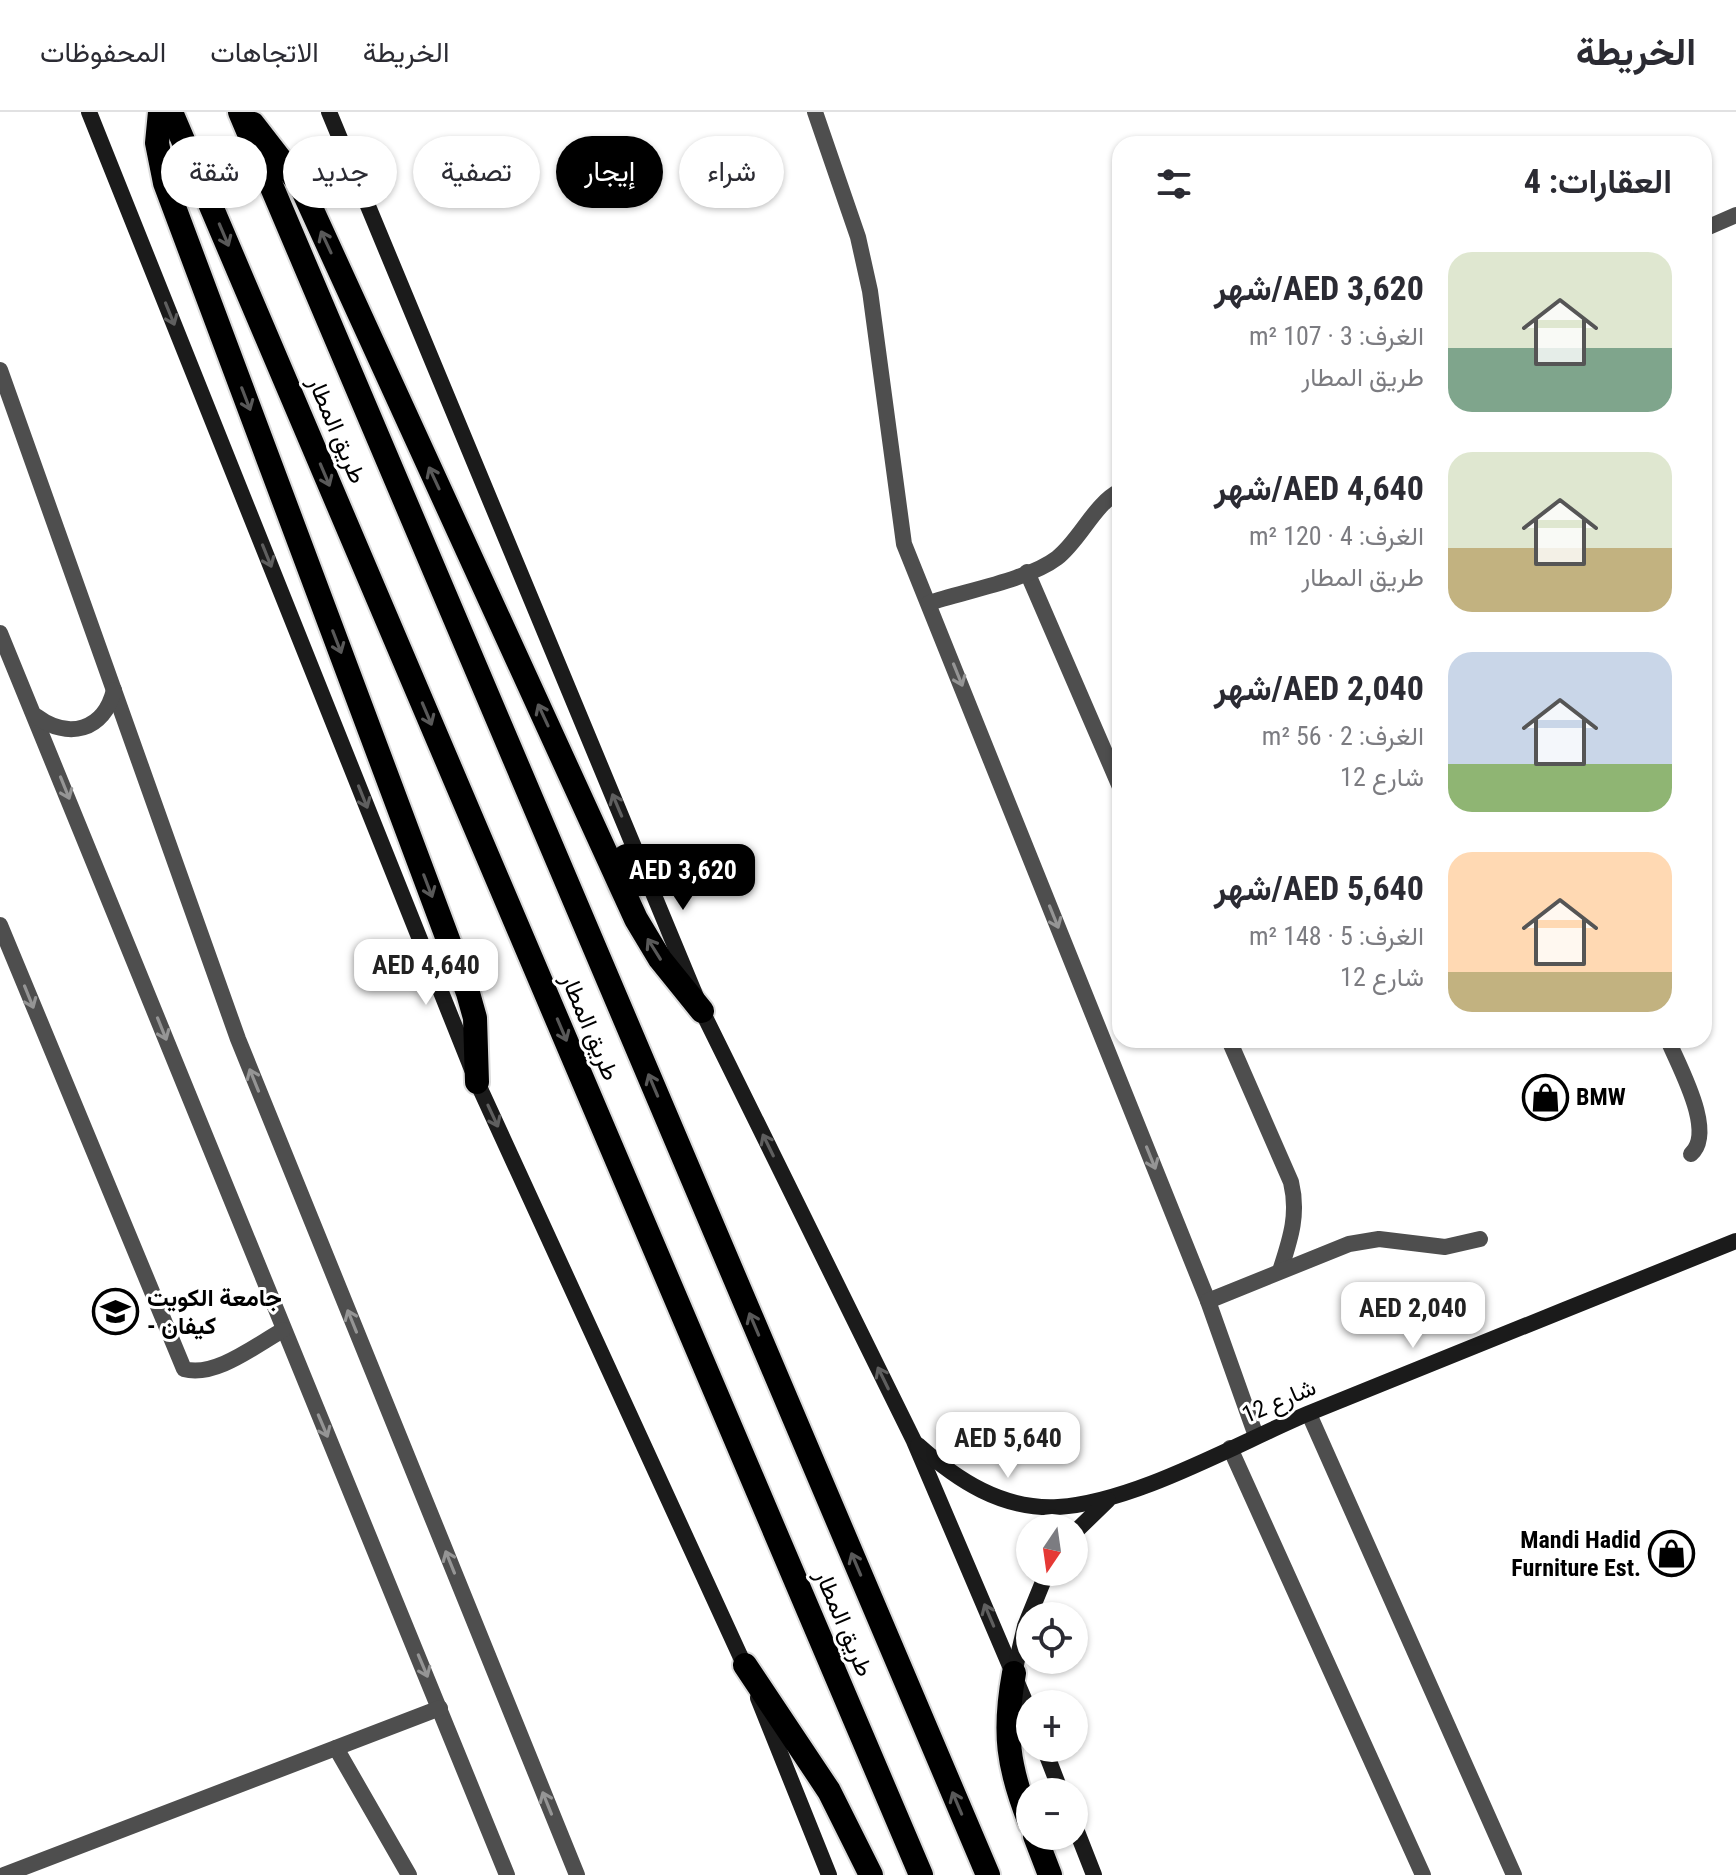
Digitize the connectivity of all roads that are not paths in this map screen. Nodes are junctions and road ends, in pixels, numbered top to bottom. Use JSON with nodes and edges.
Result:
{"nodes":[{"id":1,"x":89,"y":112,"type":"edge"},
{"id":2,"x":160,"y":112,"type":"edge"},
{"id":3,"x":171,"y":112,"type":"edge"},
{"id":4,"x":242,"y":112,"type":"edge"},
{"id":5,"x":329,"y":112,"type":"edge"},
{"id":6,"x":815,"y":112,"type":"edge"},
{"id":7,"x":1736,"y":215,"type":"edge"},
{"id":8,"x":1712,"y":226,"type":"edge"},
{"id":9,"x":0,"y":370,"type":"edge"},
{"id":10,"x":1112,"y":497,"type":"edge"},
{"id":11,"x":1027,"y":572,"type":"junction"},
{"id":12,"x":929,"y":603,"type":"junction"},
{"id":13,"x":0,"y":633,"type":"edge"},
{"id":14,"x":114,"y":690,"type":"junction"},
{"id":15,"x":36,"y":716,"type":"junction"},
{"id":16,"x":1112,"y":769,"type":"edge"},
{"id":17,"x":0,"y":925,"type":"edge"},
{"id":18,"x":702,"y":1011,"type":"junction"},
{"id":19,"x":1232,"y":1048,"type":"edge"},
{"id":20,"x":1671,"y":1048,"type":"edge"},
{"id":21,"x":477,"y":1082,"type":"junction"},
{"id":22,"x":1691,"y":1154,"type":"dead end"},
{"id":23,"x":1480,"y":1239,"type":"dead end"},
{"id":24,"x":1736,"y":1241,"type":"edge"},
{"id":25,"x":1280,"y":1271,"type":"junction"},
{"id":26,"x":1208,"y":1301,"type":"junction"},
{"id":27,"x":283,"y":1330,"type":"junction"},
{"id":28,"x":1309,"y":1414,"type":"junction"},
{"id":29,"x":1256,"y":1436,"type":"junction"},
{"id":30,"x":914,"y":1441,"type":"junction"},
{"id":31,"x":1230,"y":1448,"type":"junction"},
{"id":32,"x":1108,"y":1500,"type":"junction"},
{"id":33,"x":1088,"y":1519,"type":"edge"},
{"id":34,"x":1041,"y":1586,"type":"edge"},
{"id":35,"x":745,"y":1665,"type":"junction"},
{"id":36,"x":1014,"y":1673,"type":"junction"},
{"id":37,"x":1021,"y":1690,"type":"edge"},
{"id":38,"x":440,"y":1708,"type":"junction"},
{"id":39,"x":336,"y":1748,"type":"junction"},
{"id":40,"x":1016,"y":1788,"type":"edge"},
{"id":41,"x":1040,"y":1850,"type":"edge"},
{"id":42,"x":1084,"y":1850,"type":"edge"},
{"id":43,"x":4,"y":1875,"type":"edge"},
{"id":44,"x":409,"y":1875,"type":"edge"},
{"id":45,"x":507,"y":1875,"type":"edge"},
{"id":46,"x":577,"y":1875,"type":"edge"},
{"id":47,"x":829,"y":1875,"type":"edge"},
{"id":48,"x":871,"y":1875,"type":"edge"},
{"id":49,"x":921,"y":1875,"type":"edge"},
{"id":50,"x":988,"y":1875,"type":"edge"},
{"id":51,"x":1050,"y":1875,"type":"edge"},
{"id":52,"x":1094,"y":1875,"type":"edge"},
{"id":53,"x":1423,"y":1875,"type":"edge"},
{"id":54,"x":1514,"y":1875,"type":"edge"}],
"edges":[{"from":1,"to":21,"type":"main road","one_way":true},
{"from":2,"to":21,"type":"highway","one_way":true},
{"from":3,"to":49,"type":"highway","name":"طريق المطار","one_way":true},
{"from":18,"to":4,"type":"highway","one_way":true},
{"from":50,"to":4,"type":"highway","name":"طريق المطار","one_way":true},
{"from":18,"to":5,"type":"main road","one_way":true},
{"from":6,"to":12,"type":"lane"},
{"from":7,"to":8,"type":"lane"},
{"from":9,"to":14,"type":"lane"},
{"from":10,"to":11,"type":"lane"},
{"from":11,"to":12,"type":"lane"},
{"from":11,"to":16,"type":"lane"},
{"from":12,"to":26,"type":"lane","one_way":true},
{"from":13,"to":15,"type":"lane"},
{"from":14,"to":15,"type":"lane"},
{"from":46,"to":14,"type":"lane","one_way":true},
{"from":15,"to":27,"type":"lane","one_way":true},
{"from":17,"to":27,"type":"lane","one_way":true},
{"from":30,"to":18,"type":"main road","one_way":true},
{"from":19,"to":25,"type":"lane"},
{"from":20,"to":22,"type":"lane"},
{"from":21,"to":35,"type":"main road","one_way":true},
{"from":23,"to":25,"type":"lane"},
{"from":24,"to":28,"type":"main road","name":"شارع 12"},
{"from":25,"to":26,"type":"lane"},
{"from":26,"to":29,"type":"lane"},
{"from":27,"to":38,"type":"lane","one_way":true},
{"from":28,"to":29,"type":"main road","name":"شارع 12"},
{"from":28,"to":54,"type":"lane"},
{"from":29,"to":31,"type":"main road","name":"شارع 12"},
{"from":30,"to":32,"type":"main road","name":"شارع 12"},
{"from":36,"to":30,"type":"main road","one_way":true},
{"from":31,"to":32,"type":"main road","name":"شارع 12"},
{"from":31,"to":53,"type":"lane"},
{"from":32,"to":33,"type":"main road","name":"شارع 12"},
{"from":34,"to":36,"type":"main road"},
{"from":35,"to":47,"type":"main road"},
{"from":35,"to":48,"type":"highway"},
{"from":36,"to":37,"type":"main road"},
{"from":36,"to":40,"type":"highway"},
{"from":38,"to":39,"type":"lane"},
{"from":38,"to":45,"type":"lane"},
{"from":39,"to":43,"type":"lane"},
{"from":39,"to":44,"type":"lane"},
{"from":41,"to":51,"type":"highway"},
{"from":42,"to":52,"type":"main road"}]}
